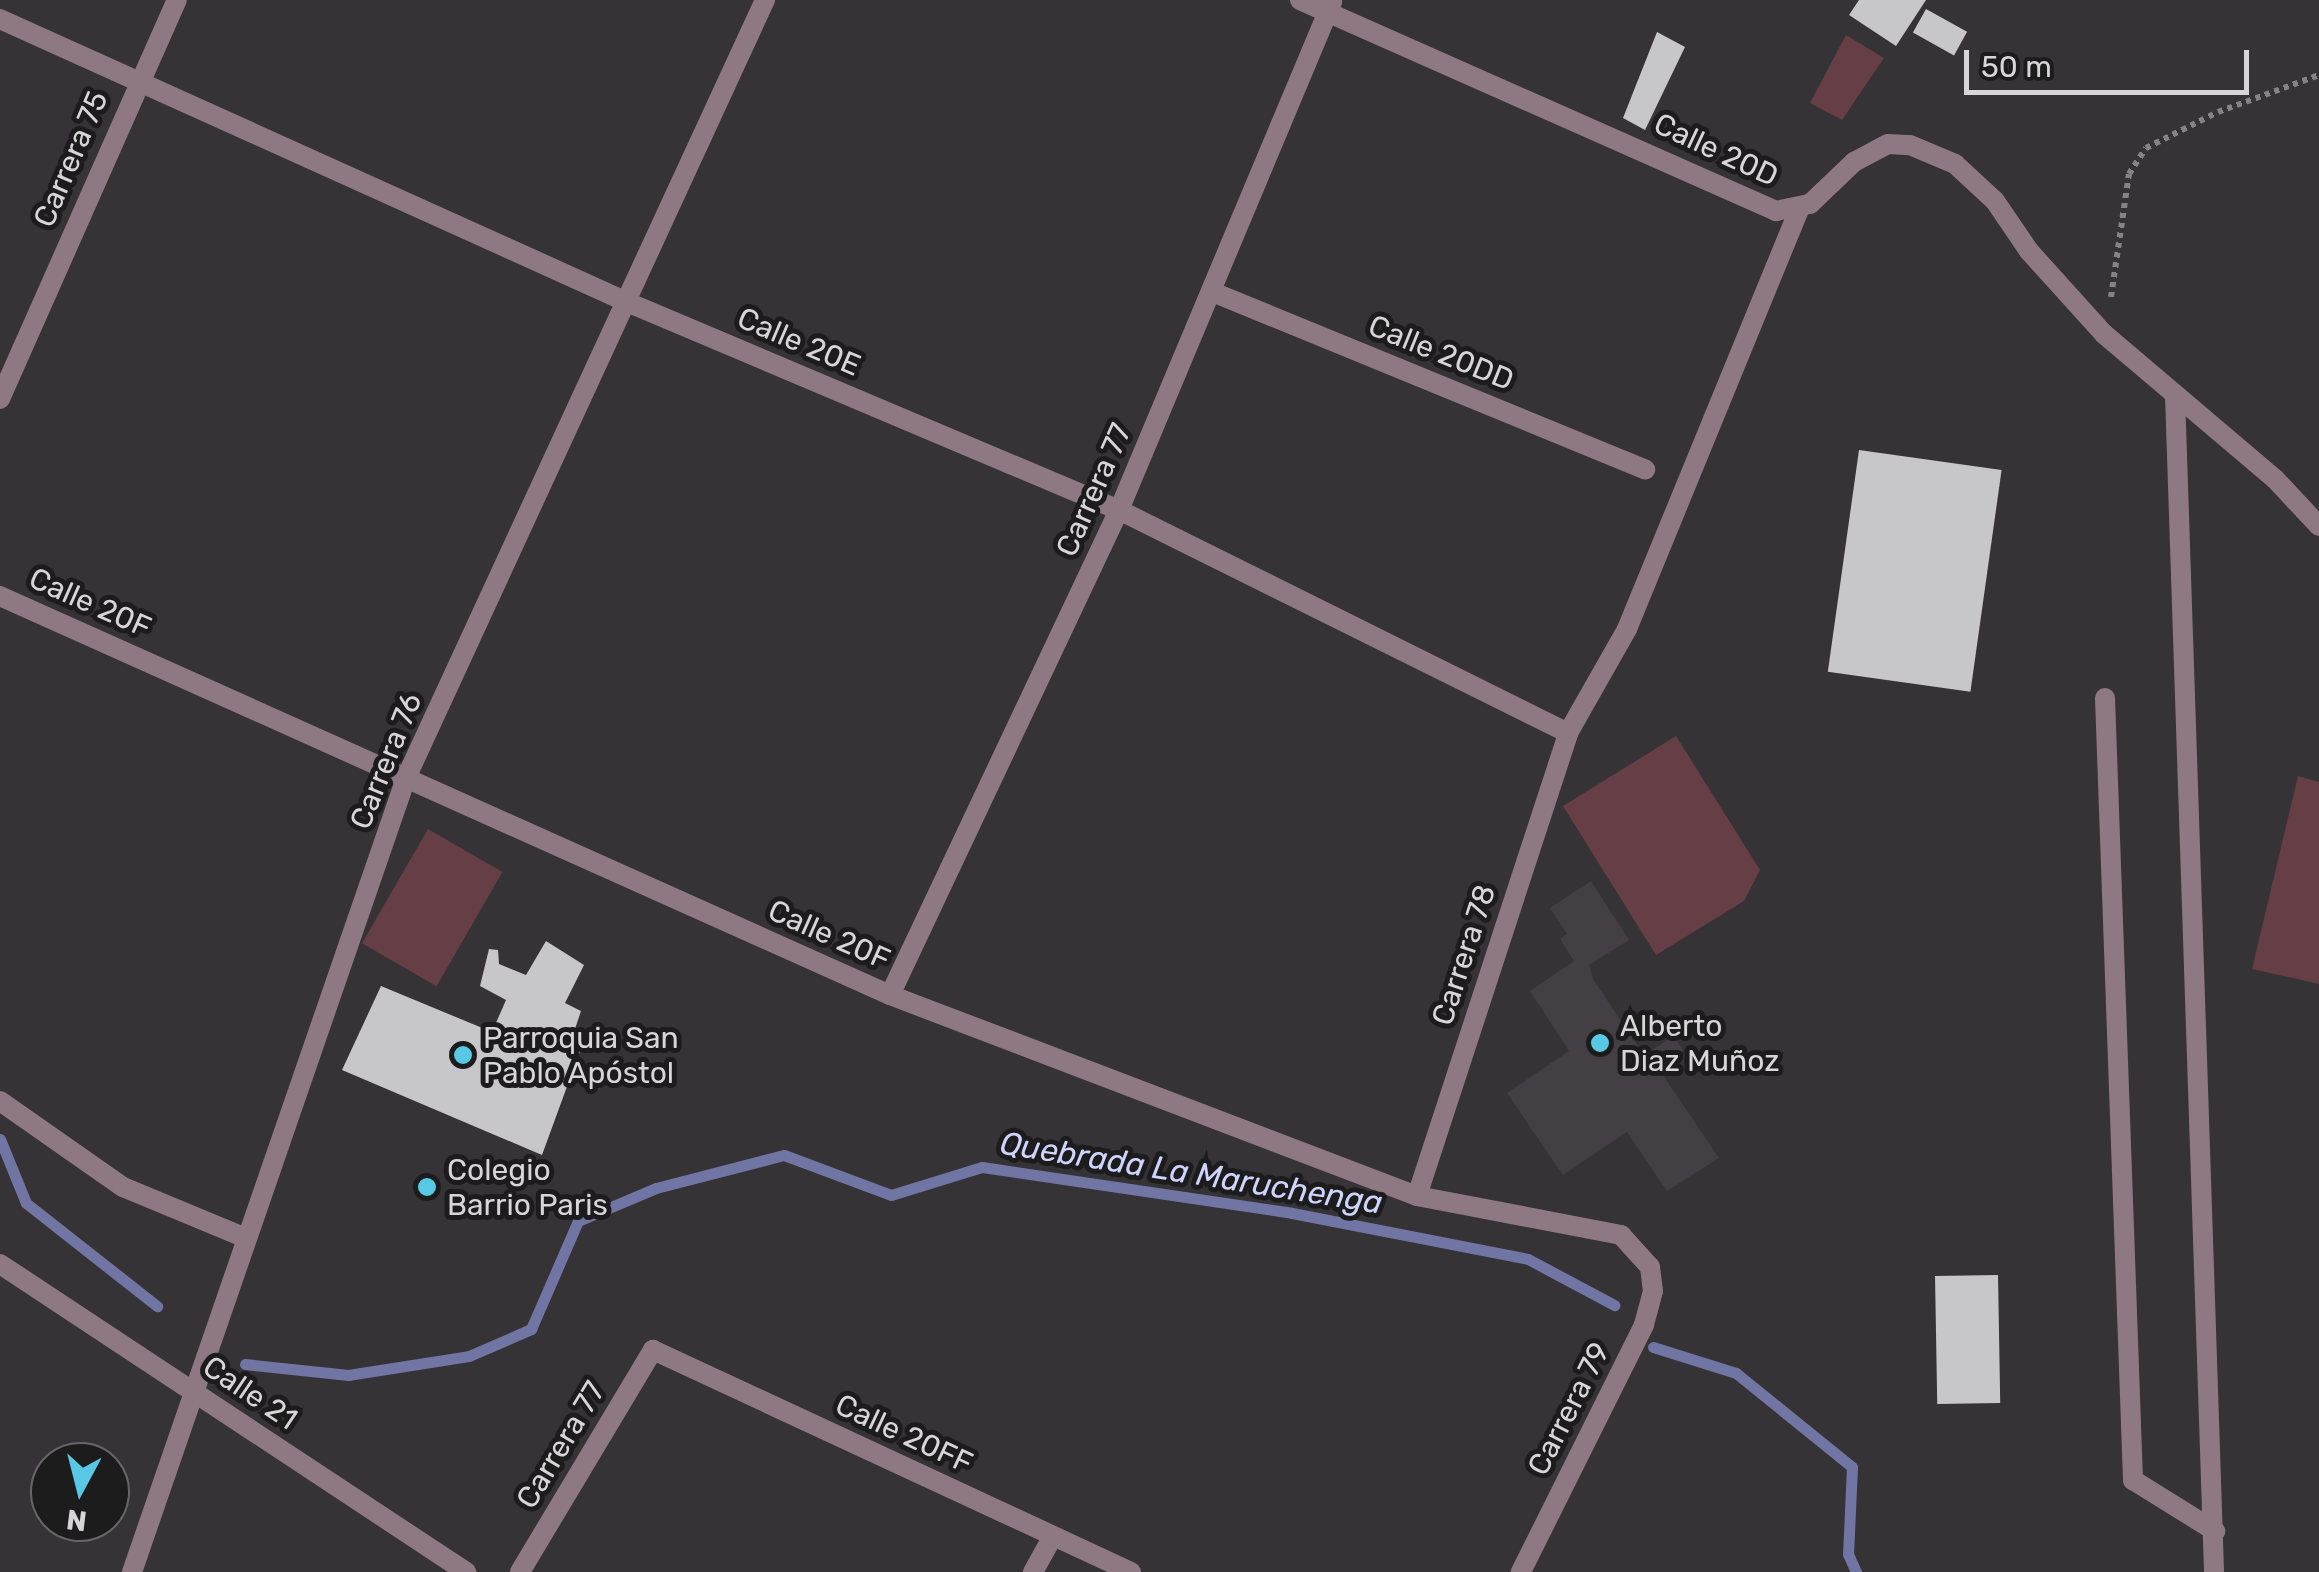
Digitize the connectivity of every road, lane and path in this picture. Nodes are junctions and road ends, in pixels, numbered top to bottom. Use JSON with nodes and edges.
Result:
{"nodes":[{"id":1,"x":177,"y":0,"type":"edge"},
{"id":2,"x":765,"y":0,"type":"edge"},
{"id":3,"x":1300,"y":0,"type":"edge"},
{"id":4,"x":1330,"y":6,"type":"edge"},
{"id":5,"x":0,"y":20,"type":"edge"},
{"id":6,"x":2319,"y":76,"type":"edge"},
{"id":7,"x":137,"y":82,"type":"junction"},
{"id":8,"x":1799,"y":210,"type":"junction"},
{"id":9,"x":1215,"y":293,"type":"junction"},
{"id":10,"x":627,"y":302,"type":"junction"},
{"id":11,"x":2104,"y":334,"type":"junction"},
{"id":12,"x":2175,"y":396,"type":"junction"},
{"id":13,"x":0,"y":399,"type":"edge"},
{"id":14,"x":1644,"y":468,"type":"dead end"},
{"id":15,"x":1119,"y":510,"type":"junction"},
{"id":16,"x":2319,"y":526,"type":"edge"},
{"id":17,"x":0,"y":596,"type":"edge"},
{"id":18,"x":2105,"y":698,"type":"dead end"},
{"id":19,"x":1568,"y":733,"type":"junction"},
{"id":20,"x":406,"y":778,"type":"junction"},
{"id":21,"x":890,"y":995,"type":"junction"},
{"id":22,"x":0,"y":1101,"type":"edge"},
{"id":23,"x":1417,"y":1196,"type":"junction"},
{"id":24,"x":246,"y":1238,"type":"junction"},
{"id":25,"x":0,"y":1264,"type":"edge"},
{"id":26,"x":1650,"y":1267,"type":"joint"},
{"id":27,"x":653,"y":1350,"type":"joint"},
{"id":28,"x":193,"y":1391,"type":"junction"},
{"id":29,"x":2215,"y":1531,"type":"junction"},
{"id":30,"x":1052,"y":1536,"type":"junction"},
{"id":31,"x":132,"y":1572,"type":"edge"},
{"id":32,"x":466,"y":1572,"type":"edge"},
{"id":33,"x":520,"y":1572,"type":"edge"},
{"id":34,"x":1033,"y":1572,"type":"edge"},
{"id":35,"x":1131,"y":1572,"type":"edge"},
{"id":36,"x":1521,"y":1572,"type":"edge"},
{"id":37,"x":2214,"y":1572,"type":"edge"}],
"edges":[{"from":1,"to":7,"type":"street","name":"Carrera 75"},
{"from":2,"to":10,"type":"street","name":"Carrera 76"},
{"from":3,"to":4,"type":"street","name":"Calle 20D"},
{"from":4,"to":8,"type":"street","name":"Calle 20D"},
{"from":4,"to":9,"type":"street","name":"Carrera 77"},
{"from":5,"to":7,"type":"street","name":"Calle 20E"},
{"from":6,"to":11,"type":"path"},
{"from":7,"to":10,"type":"street","name":"Calle 20E"},
{"from":7,"to":13,"type":"street","name":"Carrera 75"},
{"from":8,"to":11,"type":"street","name":"Calle 20D"},
{"from":8,"to":19,"type":"street","name":"Carrera 78"},
{"from":9,"to":14,"type":"street","name":"Calle 20DD"},
{"from":9,"to":15,"type":"street","name":"Carrera 77"},
{"from":10,"to":15,"type":"street","name":"Calle 20E"},
{"from":10,"to":20,"type":"street","name":"Carrera 76"},
{"from":11,"to":12,"type":"street","name":"Calle 20D"},
{"from":12,"to":16,"type":"street","name":"Calle 20D"},
{"from":12,"to":29,"type":"street"},
{"from":15,"to":19,"type":"street","name":"Calle 20E"},
{"from":15,"to":21,"type":"street","name":"Carrera 77"},
{"from":17,"to":20,"type":"street","name":"Calle 20F"},
{"from":18,"to":29,"type":"street"},
{"from":19,"to":23,"type":"street","name":"Carrera 78"},
{"from":20,"to":21,"type":"street","name":"Calle 20F"},
{"from":20,"to":24,"type":"street","name":"Carrera 76"},
{"from":21,"to":23,"type":"street","name":"Calle 20F"},
{"from":22,"to":24,"type":"street"},
{"from":23,"to":26,"type":"street","name":"Calle 20F"},
{"from":24,"to":28,"type":"street","name":"Carrera 76"},
{"from":25,"to":28,"type":"street","name":"Calle 21"},
{"from":26,"to":36,"type":"street","name":"Carrera 79"},
{"from":27,"to":30,"type":"street","name":"Calle 20FF"},
{"from":27,"to":33,"type":"street","name":"Carrera 77"},
{"from":28,"to":31,"type":"street","name":"Carrera 76"},
{"from":28,"to":32,"type":"street","name":"Calle 21"},
{"from":29,"to":37,"type":"street"},
{"from":30,"to":34,"type":"street"},
{"from":30,"to":35,"type":"street","name":"Calle 20FF"}]}
